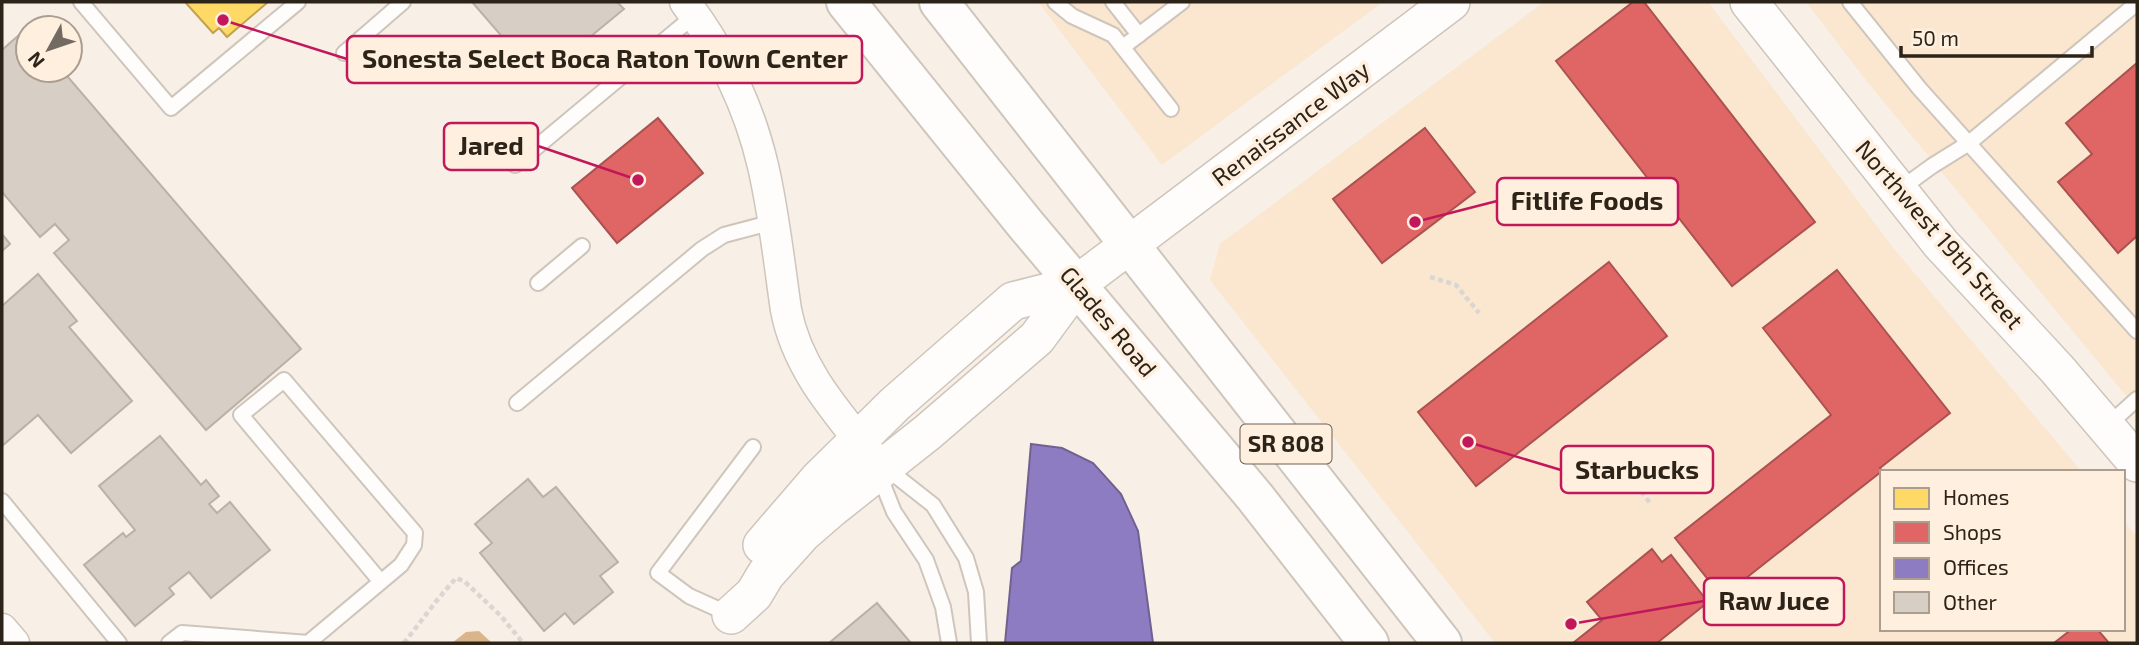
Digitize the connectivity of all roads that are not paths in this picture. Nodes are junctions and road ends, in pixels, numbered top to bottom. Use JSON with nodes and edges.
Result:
{"nodes":[{"id":1,"x":81,"y":2,"type":"edge"},
{"id":2,"x":298,"y":2,"type":"edge"},
{"id":3,"x":402,"y":2,"type":"edge"},
{"id":4,"x":846,"y":2,"type":"edge"},
{"id":5,"x":939,"y":2,"type":"edge"},
{"id":6,"x":1055,"y":2,"type":"edge"},
{"id":7,"x":1113,"y":2,"type":"edge"},
{"id":8,"x":1182,"y":2,"type":"edge"},
{"id":9,"x":1749,"y":2,"type":"edge"},
{"id":10,"x":1850,"y":2,"type":"edge"},
{"id":11,"x":2137,"y":3,"type":"edge"},
{"id":12,"x":1441,"y":5,"type":"edge"},
{"id":13,"x":690,"y":9,"type":"edge"},
{"id":14,"x":1139,"y":35,"type":"junction"},
{"id":15,"x":1123,"y":47,"type":"junction"},
{"id":16,"x":344,"y":53,"type":"dead end"},
{"id":17,"x":1171,"y":109,"type":"dead end"},
{"id":18,"x":1969,"y":143,"type":"junction"},
{"id":19,"x":515,"y":165,"type":"dead end"},
{"id":20,"x":1898,"y":191,"type":"junction"},
{"id":21,"x":773,"y":222,"type":"junction"},
{"id":22,"x":1129,"y":245,"type":"junction"},
{"id":23,"x":582,"y":246,"type":"dead end"},
{"id":24,"x":538,"y":283,"type":"dead end"},
{"id":25,"x":1076,"y":285,"type":"junction"},
{"id":26,"x":2137,"y":331,"type":"edge"},
{"id":27,"x":2137,"y":399,"type":"edge"},
{"id":28,"x":517,"y":403,"type":"dead end"},
{"id":29,"x":2107,"y":426,"type":"junction"},
{"id":30,"x":753,"y":447,"type":"dead end"},
{"id":31,"x":873,"y":458,"type":"junction"},
{"id":32,"x":2137,"y":463,"type":"edge"},
{"id":33,"x":2,"y":501,"type":"edge"},
{"id":34,"x":381,"y":582,"type":"junction"},
{"id":35,"x":2,"y":629,"type":"edge"},
{"id":36,"x":726,"y":629,"type":"edge"},
{"id":37,"x":14,"y":643,"type":"edge"},
{"id":38,"x":119,"y":643,"type":"edge"},
{"id":39,"x":169,"y":643,"type":"edge"},
{"id":40,"x":308,"y":643,"type":"edge"},
{"id":41,"x":949,"y":643,"type":"edge"},
{"id":42,"x":979,"y":643,"type":"edge"},
{"id":43,"x":1369,"y":643,"type":"edge"},
{"id":44,"x":1442,"y":643,"type":"edge"}],
"edges":[{"from":1,"to":2,"type":"lane"},
{"from":3,"to":16,"type":"lane"},
{"from":4,"to":25,"type":"main road","name":"Glades Road","number":"SR 808"},
{"from":5,"to":22,"type":"main road","number":"SR 808"},
{"from":6,"to":15,"type":"lane"},
{"from":7,"to":14,"type":"lane"},
{"from":8,"to":14,"type":"lane"},
{"from":9,"to":20,"type":"street","name":"Northwest 19th Street"},
{"from":10,"to":18,"type":"lane"},
{"from":11,"to":18,"type":"lane"},
{"from":12,"to":22,"type":"street","name":"Renaissance Way"},
{"from":13,"to":19,"type":"lane"},
{"from":13,"to":21,"type":"street"},
{"from":14,"to":15,"type":"lane"},
{"from":15,"to":17,"type":"lane"},
{"from":18,"to":20,"type":"lane"},
{"from":18,"to":26,"type":"lane"},
{"from":20,"to":29,"type":"street","name":"Northwest 19th Street"},
{"from":21,"to":28,"type":"lane"},
{"from":21,"to":31,"type":"street"},
{"from":22,"to":25,"type":"street","name":"Renaissance Way"},
{"from":22,"to":44,"type":"main road","number":"SR 808"},
{"from":23,"to":24,"type":"lane"},
{"from":25,"to":31,"type":"street","name":"Renaissance Way"},
{"from":25,"to":43,"type":"main road","name":"Glades Road","number":"SR 808"},
{"from":27,"to":29,"type":"lane"},
{"from":29,"to":32,"type":"street","name":"Northwest 19th Street"},
{"from":30,"to":36,"type":"lane"},
{"from":31,"to":36,"type":"street","name":"Renaissance Way"},
{"from":31,"to":41,"type":"lane"},
{"from":31,"to":42,"type":"lane"},
{"from":33,"to":38,"type":"lane"},
{"from":34,"to":34,"type":"lane"},
{"from":34,"to":40,"type":"lane"},
{"from":35,"to":37,"type":"street"},
{"from":39,"to":40,"type":"lane"}]}
